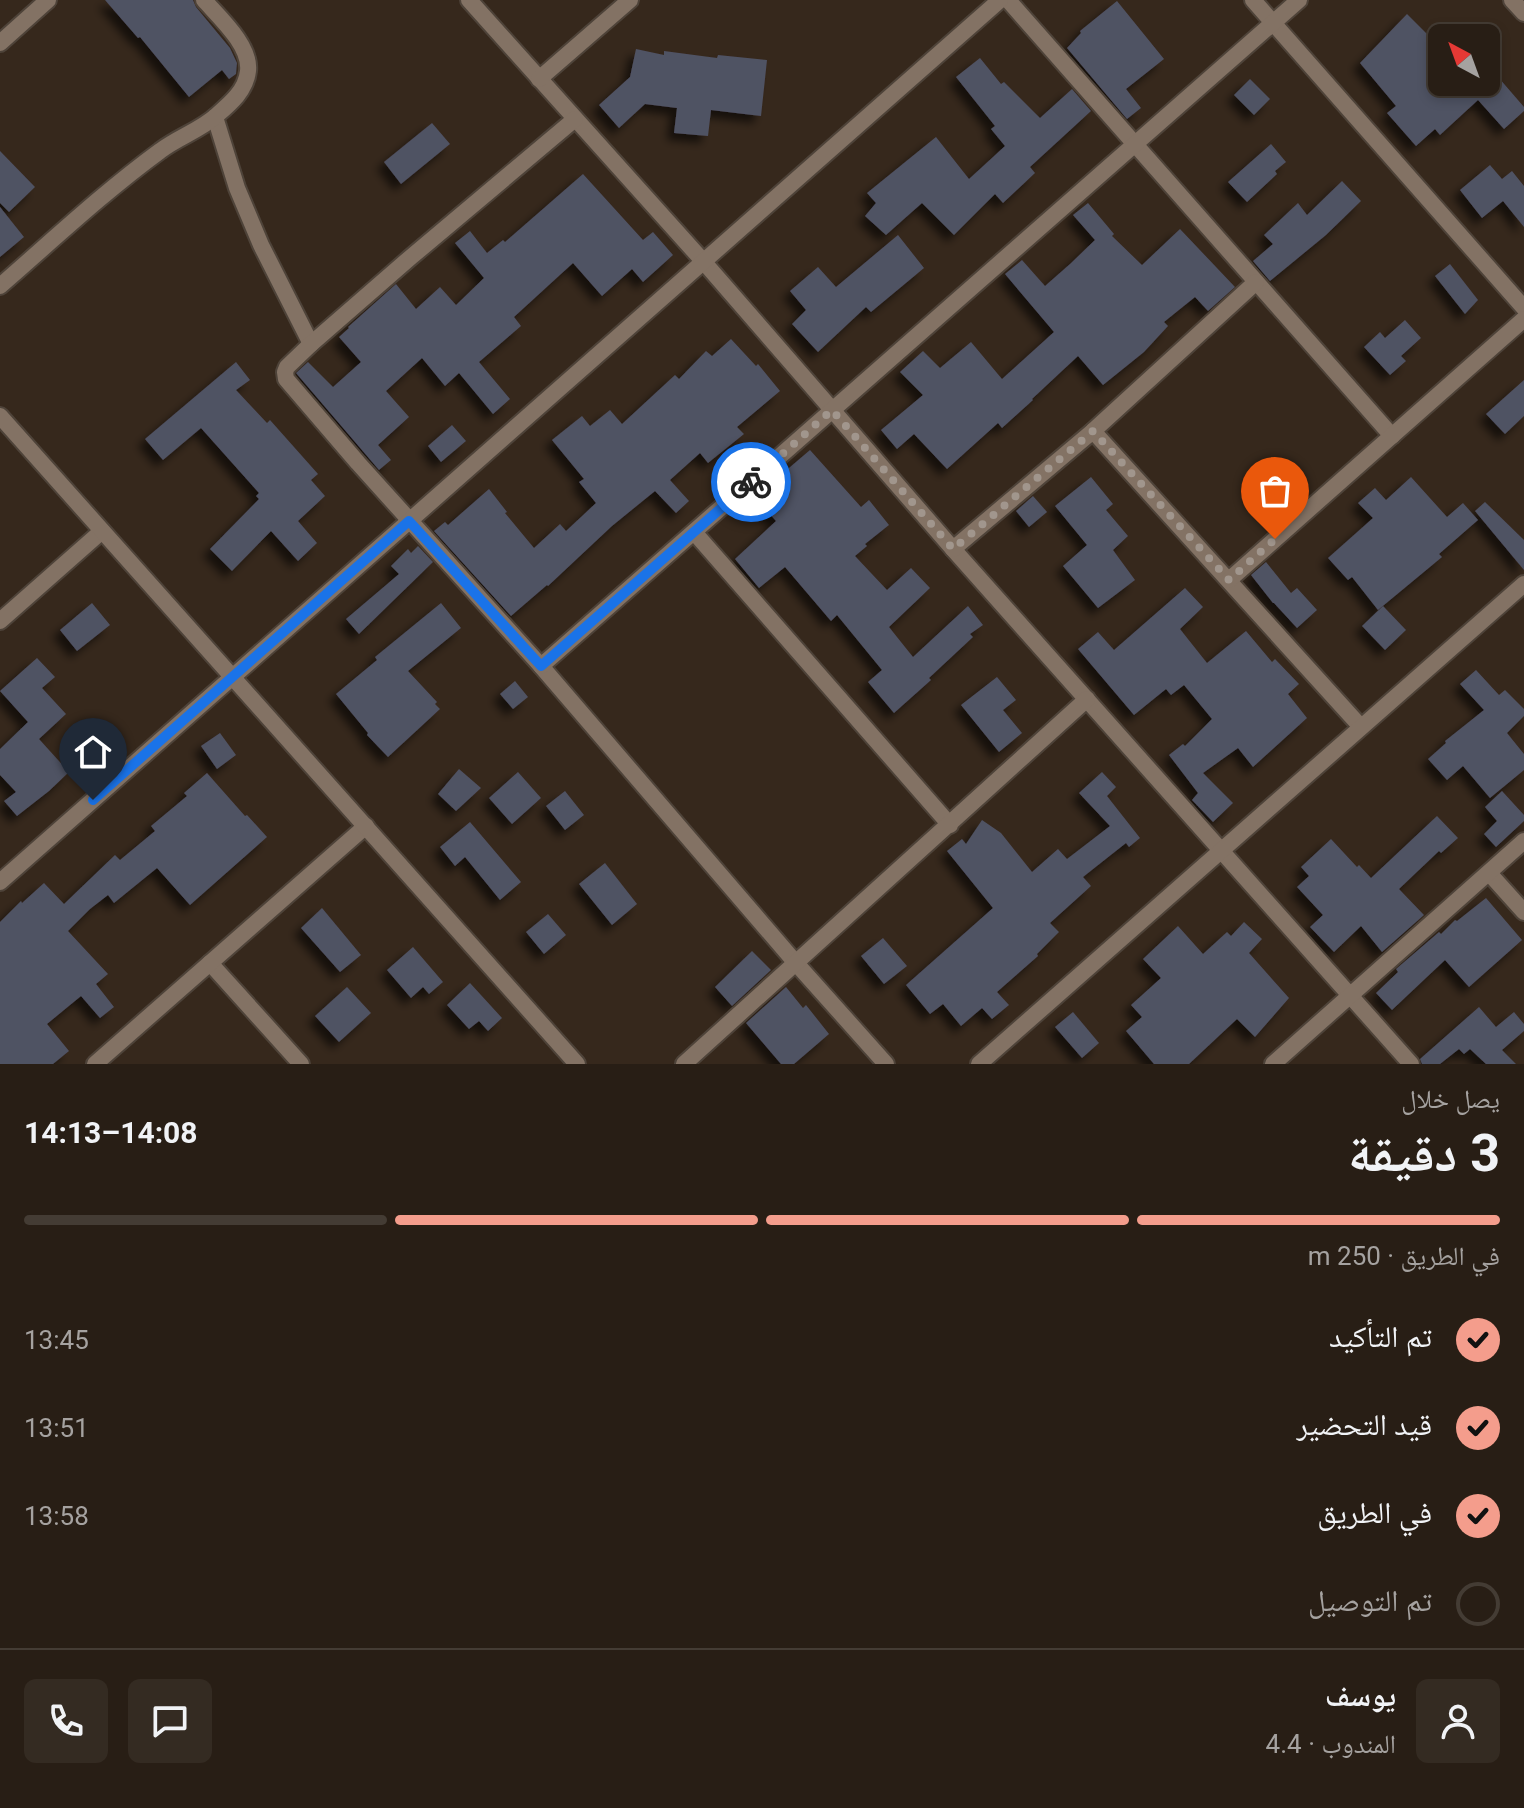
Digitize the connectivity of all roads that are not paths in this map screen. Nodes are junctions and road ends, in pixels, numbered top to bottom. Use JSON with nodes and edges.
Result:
{"nodes":[{"id":1,"x":48,"y":0,"type":"edge"},
{"id":2,"x":204,"y":0,"type":"edge"},
{"id":3,"x":469,"y":0,"type":"edge"},
{"id":4,"x":630,"y":0,"type":"edge"},
{"id":5,"x":1000,"y":0,"type":"edge"},
{"id":6,"x":1008,"y":0,"type":"edge"},
{"id":7,"x":1253,"y":0,"type":"edge"},
{"id":8,"x":1299,"y":0,"type":"edge"},
{"id":9,"x":1512,"y":0,"type":"edge"},
{"id":10,"x":1524,"y":13,"type":"edge"},
{"id":11,"x":1273,"y":23,"type":"junction"},
{"id":12,"x":0,"y":43,"type":"edge"},
{"id":13,"x":539,"y":79,"type":"junction"},
{"id":14,"x":215,"y":117,"type":"junction"},
{"id":15,"x":575,"y":119,"type":"junction"},
{"id":16,"x":1135,"y":144,"type":"junction"},
{"id":17,"x":703,"y":261,"type":"junction"},
{"id":18,"x":1256,"y":282,"type":"junction"},
{"id":19,"x":0,"y":286,"type":"edge"},
{"id":20,"x":1524,"y":308,"type":"edge"},
{"id":21,"x":1524,"y":319,"type":"edge"},
{"id":22,"x":311,"y":344,"type":"junction"},
{"id":23,"x":832,"y":410,"type":"junction"},
{"id":24,"x":0,"y":416,"type":"edge"},
{"id":25,"x":1093,"y":431,"type":"junction"},
{"id":26,"x":1392,"y":436,"type":"junction"},
{"id":27,"x":409,"y":521,"type":"junction"},
{"id":28,"x":102,"y":531,"type":"junction"},
{"id":29,"x":694,"y":532,"type":"junction"},
{"id":30,"x":953,"y":549,"type":"junction"},
{"id":31,"x":1229,"y":580,"type":"junction"},
{"id":32,"x":1524,"y":584,"type":"edge"},
{"id":33,"x":0,"y":621,"type":"edge"},
{"id":34,"x":541,"y":666,"type":"junction"},
{"id":35,"x":232,"y":677,"type":"junction"},
{"id":36,"x":1087,"y":699,"type":"junction"},
{"id":37,"x":1361,"y":727,"type":"junction"},
{"id":38,"x":950,"y":825,"type":"junction"},
{"id":39,"x":366,"y":826,"type":"junction"},
{"id":40,"x":1524,"y":841,"type":"edge"},
{"id":41,"x":1222,"y":851,"type":"junction"},
{"id":42,"x":1489,"y":873,"type":"junction"},
{"id":43,"x":0,"y":882,"type":"edge"},
{"id":44,"x":1524,"y":912,"type":"edge"},
{"id":45,"x":795,"y":962,"type":"junction"},
{"id":46,"x":210,"y":963,"type":"junction"},
{"id":47,"x":1351,"y":995,"type":"junction"},
{"id":48,"x":95,"y":1064,"type":"edge"},
{"id":49,"x":301,"y":1064,"type":"edge"},
{"id":50,"x":577,"y":1064,"type":"edge"},
{"id":51,"x":684,"y":1064,"type":"edge"},
{"id":52,"x":886,"y":1064,"type":"edge"},
{"id":53,"x":979,"y":1064,"type":"edge"},
{"id":54,"x":1273,"y":1064,"type":"edge"},
{"id":55,"x":1411,"y":1064,"type":"edge"}],
"edges":[{"from":1,"to":12,"type":"street"},
{"from":2,"to":14,"type":"street"},
{"from":3,"to":13,"type":"street"},
{"from":4,"to":13,"type":"street"},
{"from":5,"to":17,"type":"street"},
{"from":6,"to":16,"type":"street"},
{"from":7,"to":11,"type":"street"},
{"from":8,"to":11,"type":"street"},
{"from":9,"to":10,"type":"street"},
{"from":11,"to":16,"type":"street"},
{"from":11,"to":20,"type":"street"},
{"from":13,"to":15,"type":"street"},
{"from":14,"to":19,"type":"street"},
{"from":14,"to":22,"type":"street"},
{"from":15,"to":17,"type":"street"},
{"from":15,"to":22,"type":"street"},
{"from":16,"to":18,"type":"street"},
{"from":16,"to":23,"type":"street"},
{"from":17,"to":23,"type":"street"},
{"from":17,"to":27,"type":"street"},
{"from":18,"to":25,"type":"street"},
{"from":18,"to":26,"type":"street"},
{"from":21,"to":26,"type":"street"},
{"from":22,"to":27,"type":"street"},
{"from":23,"to":29,"type":"street"},
{"from":23,"to":30,"type":"street"},
{"from":24,"to":28,"type":"street"},
{"from":25,"to":30,"type":"street"},
{"from":25,"to":31,"type":"street"},
{"from":26,"to":31,"type":"street"},
{"from":27,"to":34,"type":"street"},
{"from":27,"to":35,"type":"street"},
{"from":28,"to":33,"type":"street"},
{"from":28,"to":35,"type":"street"},
{"from":29,"to":34,"type":"street"},
{"from":29,"to":38,"type":"street"},
{"from":30,"to":36,"type":"street"},
{"from":31,"to":37,"type":"street"},
{"from":32,"to":37,"type":"street"},
{"from":34,"to":45,"type":"street"},
{"from":35,"to":39,"type":"street"},
{"from":35,"to":43,"type":"street"},
{"from":36,"to":38,"type":"street"},
{"from":36,"to":41,"type":"street"},
{"from":37,"to":41,"type":"street"},
{"from":38,"to":45,"type":"street"},
{"from":39,"to":46,"type":"street"},
{"from":39,"to":50,"type":"street"},
{"from":40,"to":42,"type":"street"},
{"from":41,"to":47,"type":"street"},
{"from":41,"to":53,"type":"street"},
{"from":42,"to":44,"type":"street"},
{"from":42,"to":47,"type":"street"},
{"from":45,"to":51,"type":"street"},
{"from":45,"to":52,"type":"street"},
{"from":46,"to":48,"type":"street"},
{"from":46,"to":49,"type":"street"},
{"from":47,"to":54,"type":"street"},
{"from":47,"to":55,"type":"street"}]}
